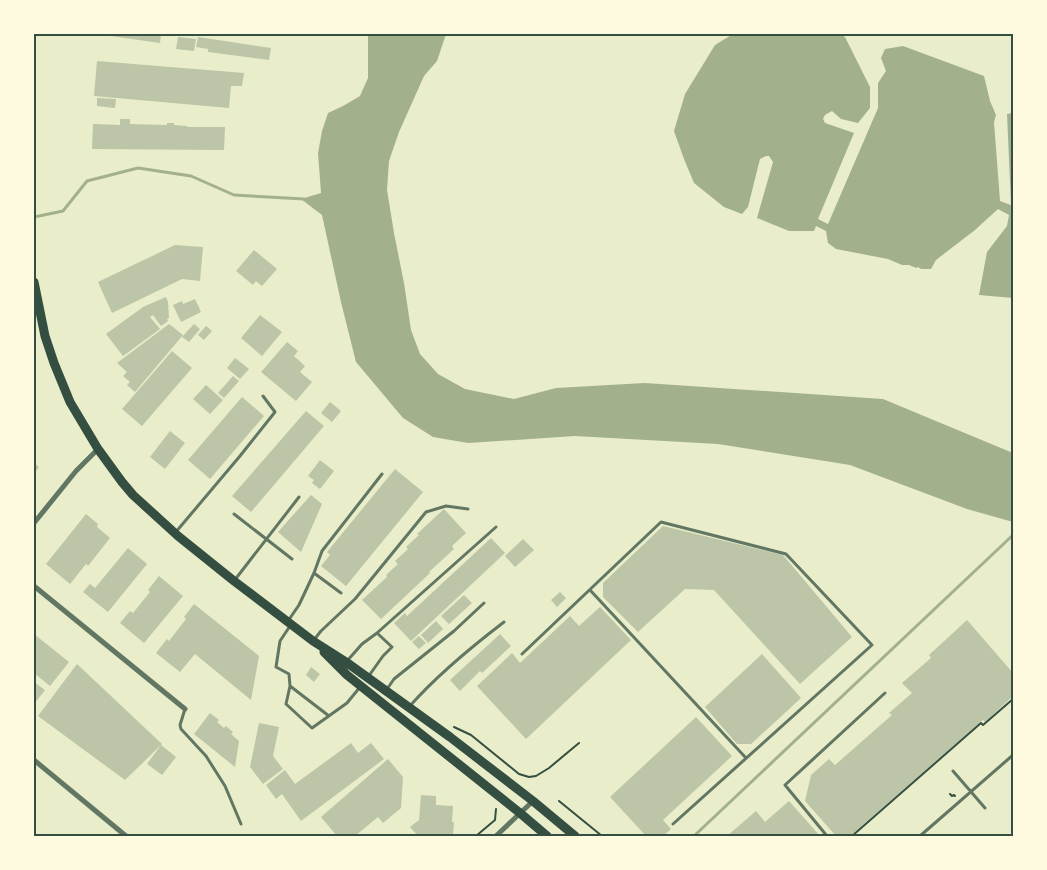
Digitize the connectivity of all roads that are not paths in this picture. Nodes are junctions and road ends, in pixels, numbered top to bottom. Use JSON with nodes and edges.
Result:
{"nodes":[{"id":1,"x":34,"y":282,"type":"edge"},
{"id":2,"x":35,"y":299,"type":"edge"},
{"id":3,"x":263,"y":396,"type":"dead end"},
{"id":4,"x":98,"y":449,"type":"junction"},
{"id":5,"x":382,"y":474,"type":"dead end"},
{"id":6,"x":298,"y":497,"type":"dead end"},
{"id":7,"x":468,"y":509,"type":"dead end"},
{"id":8,"x":234,"y":514,"type":"dead end"},
{"id":9,"x":34,"y":523,"type":"edge"},
{"id":10,"x":496,"y":527,"type":"dead end"},
{"id":11,"x":175,"y":533,"type":"junction"},
{"id":12,"x":266,"y":538,"type":"junction"},
{"id":13,"x":292,"y":559,"type":"dead end"},
{"id":14,"x":314,"y":573,"type":"junction"},
{"id":15,"x":234,"y":581,"type":"junction"},
{"id":16,"x":34,"y":586,"type":"edge"},
{"id":17,"x":590,"y":590,"type":"junction"},
{"id":18,"x":342,"y":593,"type":"dead end"},
{"id":19,"x":484,"y":603,"type":"dead end"},
{"id":20,"x":504,"y":622,"type":"dead end"},
{"id":21,"x":289,"y":623,"type":"junction"},
{"id":22,"x":377,"y":633,"type":"junction"},
{"id":23,"x":313,"y":641,"type":"junction"},
{"id":24,"x":522,"y":654,"type":"dead end"},
{"id":25,"x":346,"y":662,"type":"junction"},
{"id":26,"x":368,"y":678,"type":"junction"},
{"id":27,"x":290,"y":686,"type":"junction"},
{"id":28,"x":361,"y":686,"type":"junction"},
{"id":29,"x":386,"y":691,"type":"junction"},
{"id":30,"x":884,"y":693,"type":"dead end"},
{"id":31,"x":408,"y":707,"type":"junction"},
{"id":32,"x":185,"y":709,"type":"joint"},
{"id":33,"x":329,"y":716,"type":"junction"},
{"id":34,"x":1013,"y":755,"type":"edge"},
{"id":35,"x":746,"y":758,"type":"junction"},
{"id":36,"x":34,"y":760,"type":"edge"},
{"id":37,"x":953,"y":771,"type":"dead end"},
{"id":38,"x":971,"y":792,"type":"junction"},
{"id":39,"x":533,"y":800,"type":"junction"},
{"id":40,"x":985,"y":808,"type":"dead end"},
{"id":41,"x":520,"y":814,"type":"junction"},
{"id":42,"x":241,"y":824,"type":"dead end"},
{"id":43,"x":673,"y":824,"type":"dead end"},
{"id":44,"x":126,"y":836,"type":"edge"},
{"id":45,"x":496,"y":836,"type":"edge"},
{"id":46,"x":547,"y":836,"type":"edge"},
{"id":47,"x":575,"y":836,"type":"edge"},
{"id":48,"x":827,"y":836,"type":"edge"},
{"id":49,"x":920,"y":836,"type":"edge"}],
"edges":[{"from":1,"to":2,"type":"main road"},
{"from":2,"to":4,"type":"main road"},
{"from":3,"to":11,"type":"lane"},
{"from":4,"to":9,"type":"street"},
{"from":4,"to":11,"type":"main road"},
{"from":5,"to":14,"type":"lane"},
{"from":6,"to":12,"type":"lane"},
{"from":7,"to":23,"type":"lane"},
{"from":8,"to":12,"type":"lane"},
{"from":10,"to":22,"type":"lane"},
{"from":11,"to":15,"type":"main road"},
{"from":12,"to":13,"type":"lane"},
{"from":12,"to":15,"type":"lane"},
{"from":14,"to":18,"type":"lane"},
{"from":14,"to":21,"type":"lane"},
{"from":15,"to":21,"type":"main road"},
{"from":16,"to":32,"type":"street"},
{"from":17,"to":24,"type":"lane"},
{"from":17,"to":35,"type":"lane"},
{"from":17,"to":35,"type":"lane"},
{"from":19,"to":29,"type":"lane"},
{"from":20,"to":31,"type":"lane"},
{"from":21,"to":23,"type":"main road"},
{"from":21,"to":27,"type":"lane"},
{"from":22,"to":25,"type":"lane"},
{"from":22,"to":26,"type":"lane"},
{"from":23,"to":25,"type":"main road"},
{"from":23,"to":28,"type":"main road"},
{"from":25,"to":26,"type":"main road"},
{"from":26,"to":29,"type":"main road"},
{"from":27,"to":33,"type":"lane"},
{"from":27,"to":33,"type":"lane"},
{"from":28,"to":33,"type":"lane"},
{"from":28,"to":41,"type":"main road"},
{"from":29,"to":31,"type":"main road"},
{"from":30,"to":48,"type":"lane"},
{"from":31,"to":39,"type":"main road"},
{"from":32,"to":42,"type":"lane"},
{"from":34,"to":38,"type":"lane"},
{"from":35,"to":43,"type":"lane"},
{"from":36,"to":44,"type":"street"},
{"from":37,"to":38,"type":"lane"},
{"from":38,"to":40,"type":"lane"},
{"from":38,"to":49,"type":"lane"},
{"from":39,"to":41,"type":"street"},
{"from":39,"to":47,"type":"main road"},
{"from":41,"to":45,"type":"street"},
{"from":41,"to":46,"type":"main road"}]}
